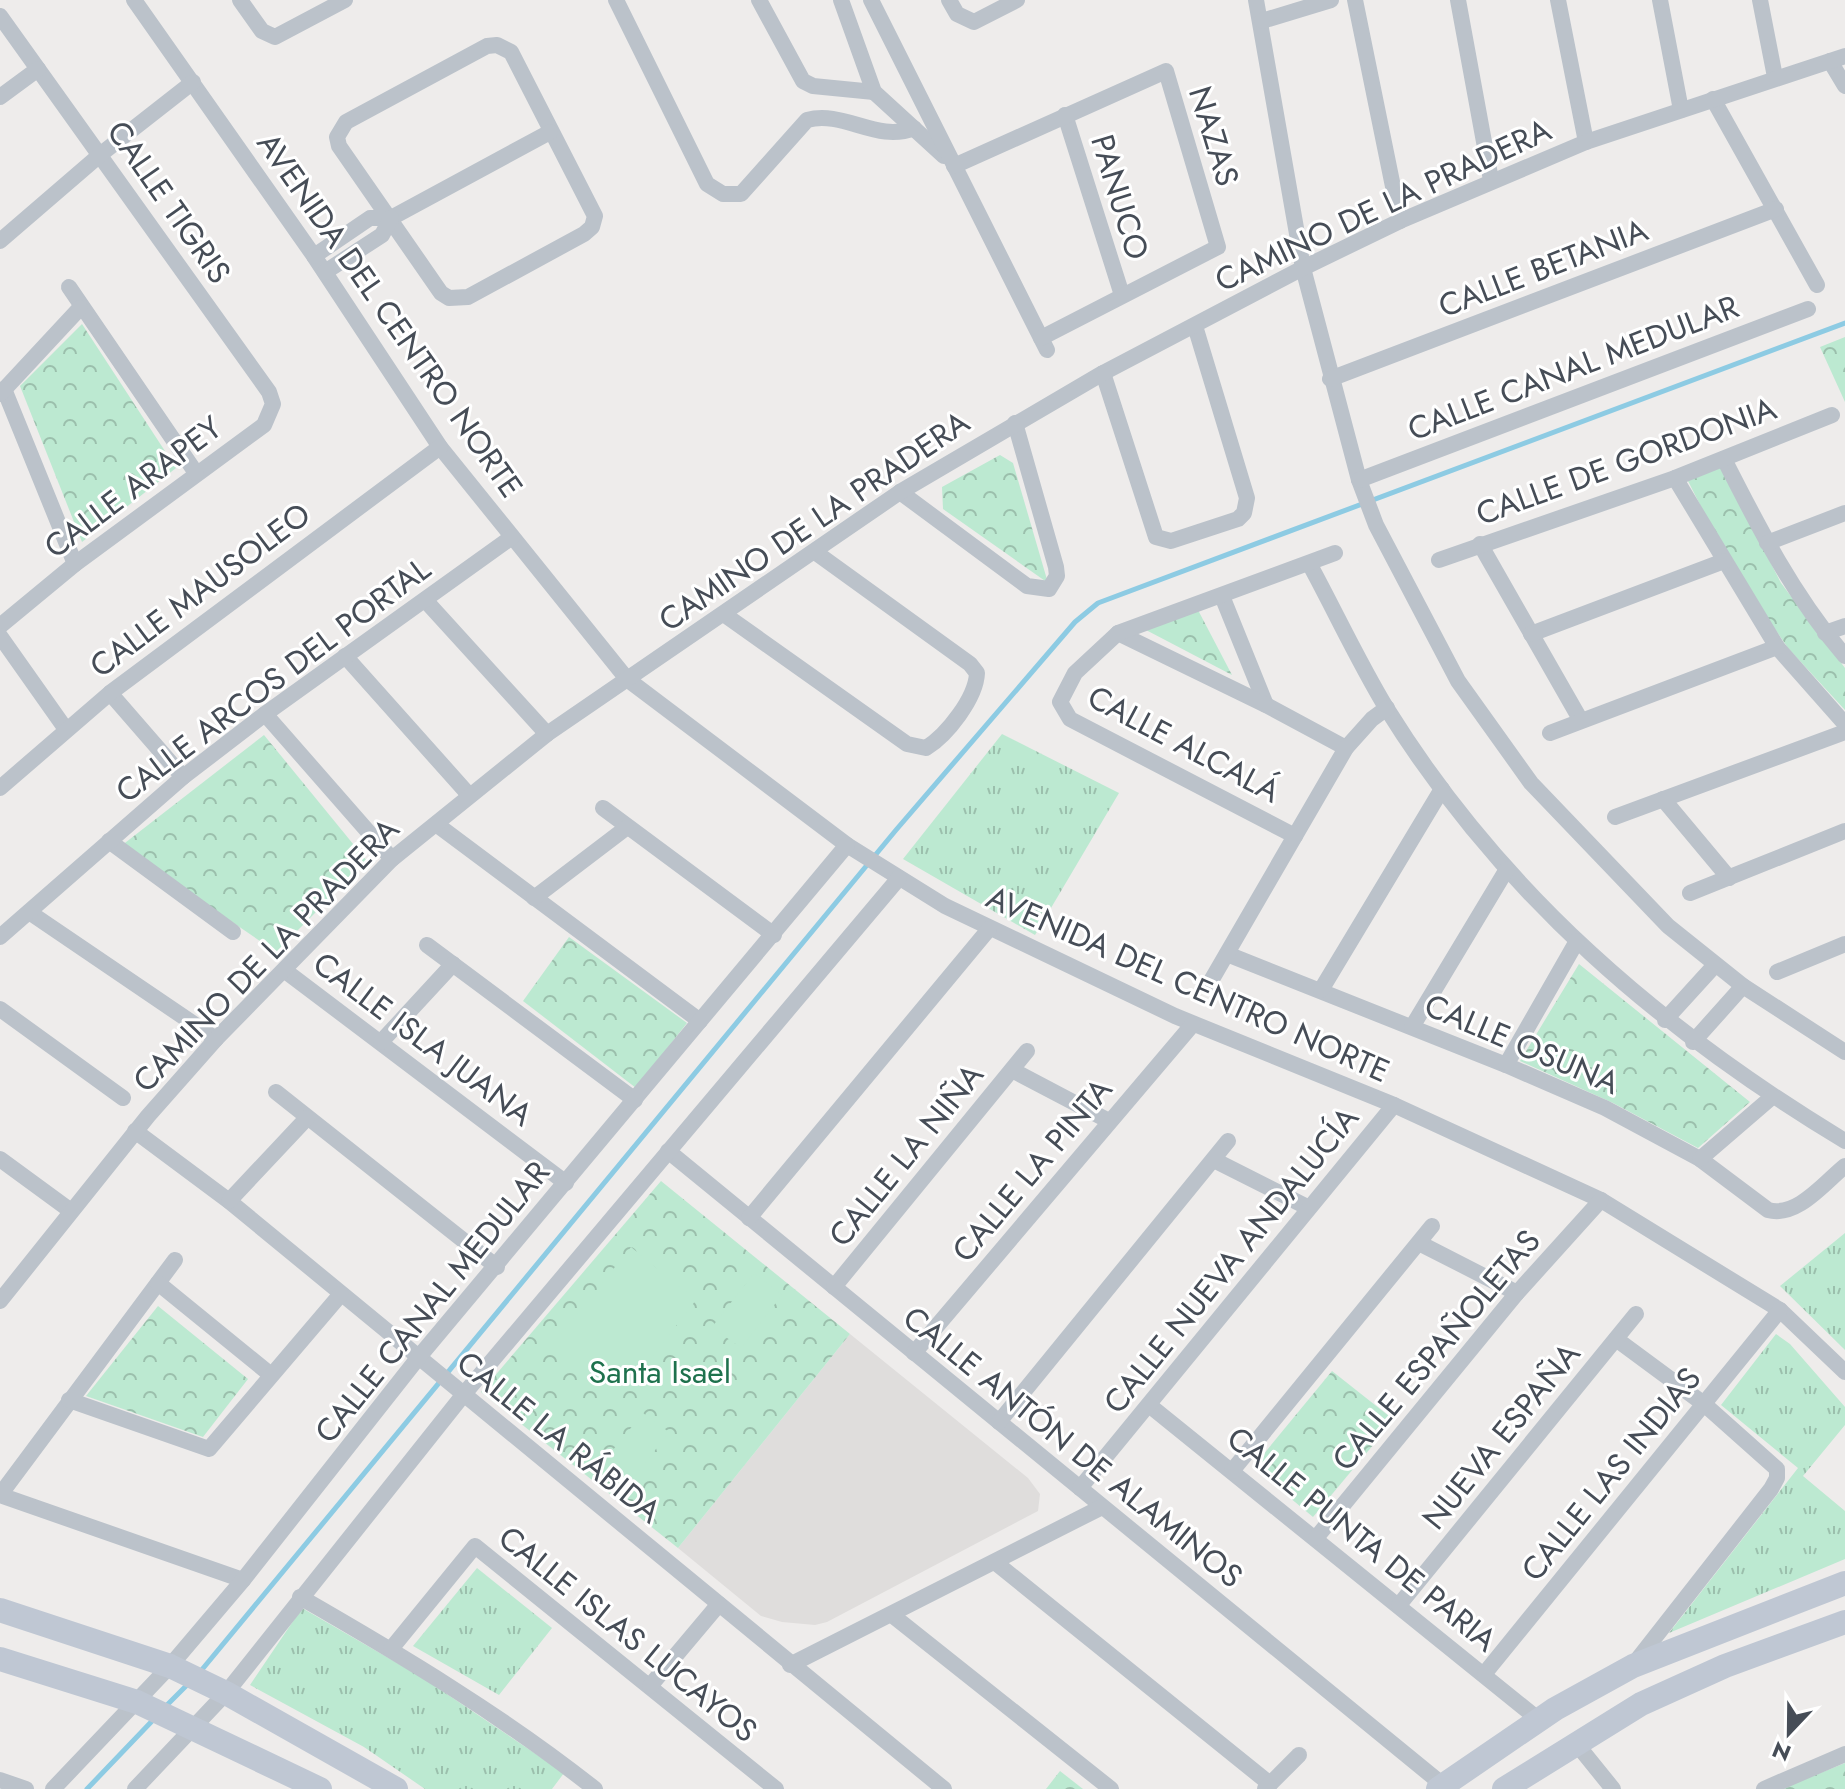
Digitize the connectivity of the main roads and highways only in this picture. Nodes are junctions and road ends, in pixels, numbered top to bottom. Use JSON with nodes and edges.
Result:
{"nodes":[{"id":1,"x":1845,"y":1583,"type":"edge"},
{"id":2,"x":0,"y":1610,"type":"edge"},
{"id":3,"x":1845,"y":1622,"type":"edge"},
{"id":4,"x":0,"y":1659,"type":"edge"},
{"id":5,"x":1441,"y":1787,"type":"edge"},
{"id":6,"x":320,"y":1789,"type":"edge"},
{"id":7,"x":396,"y":1789,"type":"edge"},
{"id":8,"x":1504,"y":1789,"type":"edge"}],
"edges":[{"from":1,"to":5,"type":"main road"},
{"from":2,"to":7,"type":"main road"},
{"from":3,"to":8,"type":"main road"},
{"from":4,"to":6,"type":"main road"}]}
